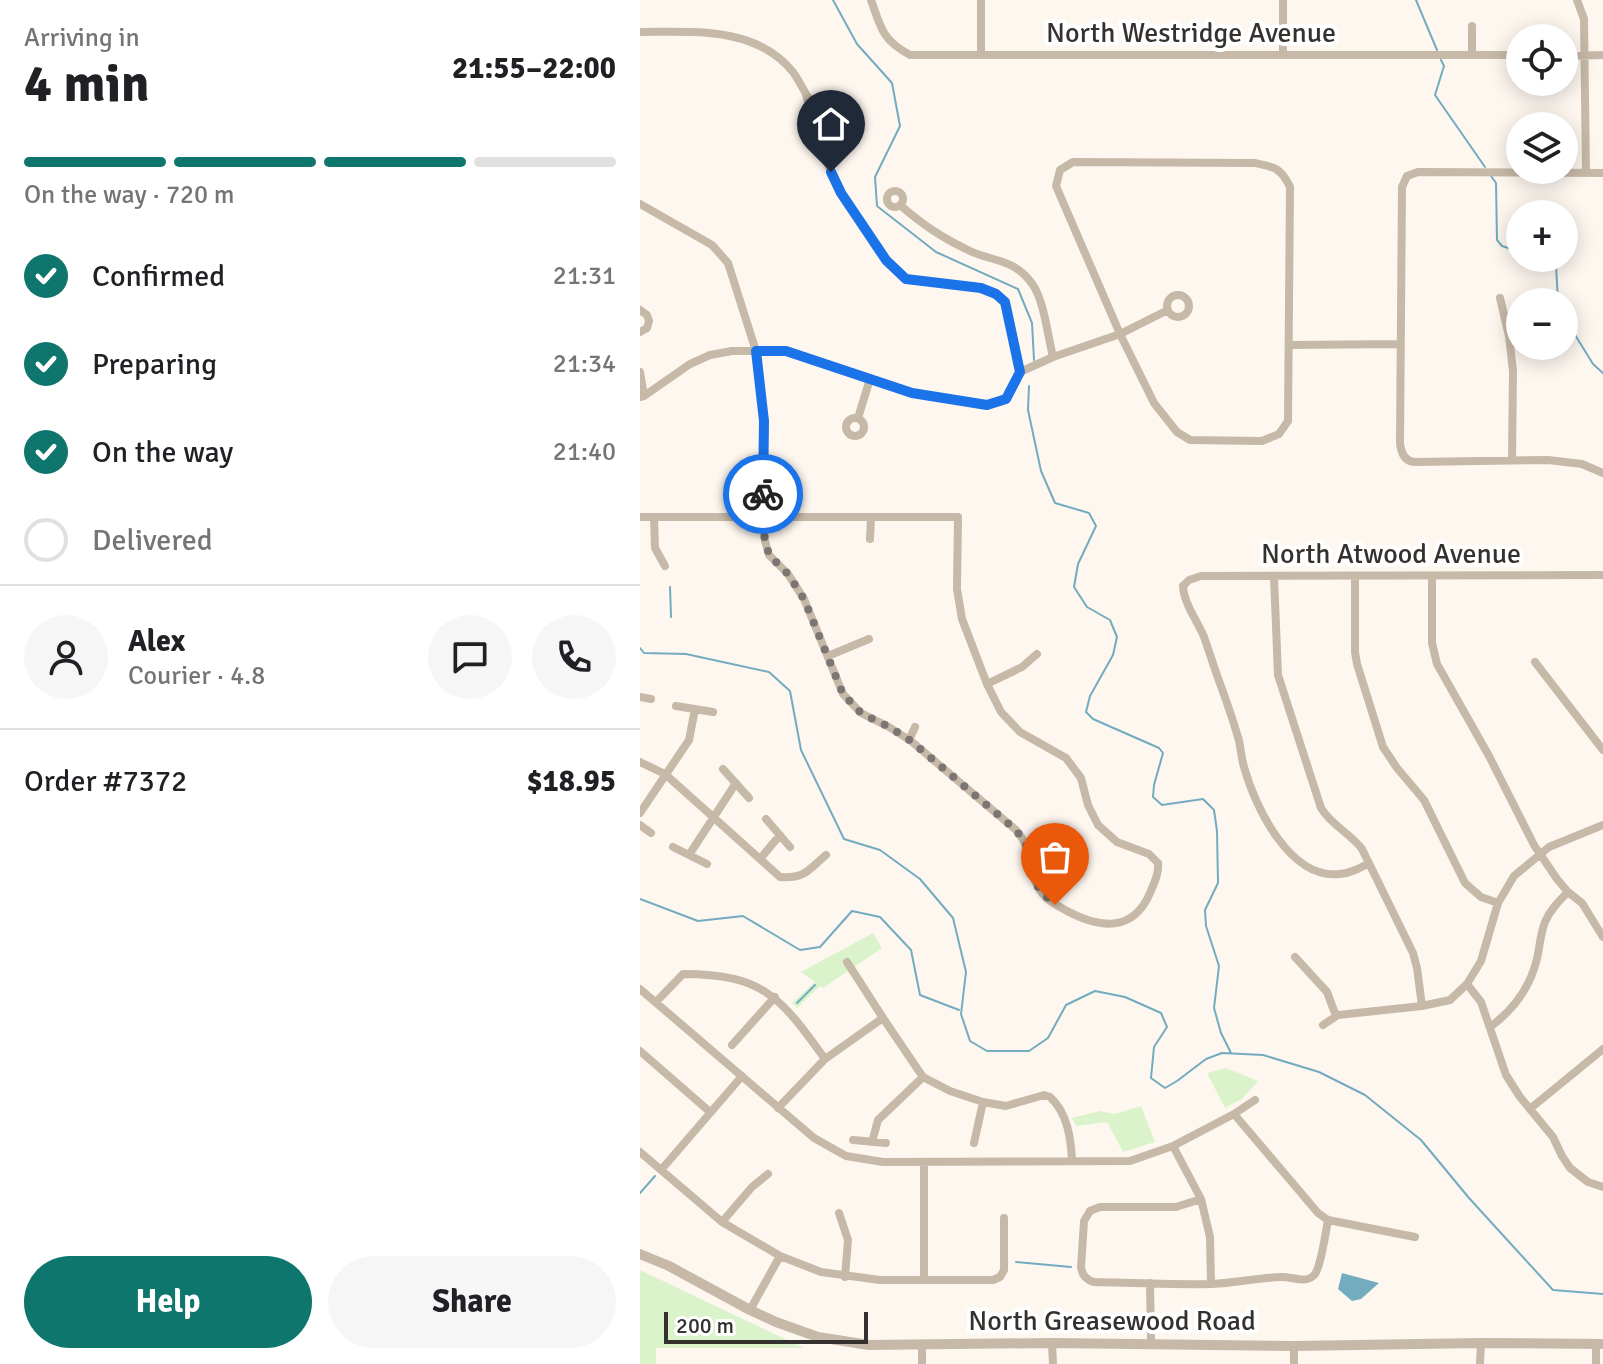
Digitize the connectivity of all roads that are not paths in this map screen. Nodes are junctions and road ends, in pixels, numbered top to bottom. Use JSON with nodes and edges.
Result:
{"nodes":[{"id":1,"x":871,"y":0,"type":"edge"},
{"id":2,"x":981,"y":0,"type":"edge"},
{"id":3,"x":1283,"y":0,"type":"edge"},
{"id":4,"x":1577,"y":0,"type":"edge"},
{"id":5,"x":1472,"y":26,"type":"dead end"},
{"id":6,"x":640,"y":32,"type":"edge"},
{"id":7,"x":1283,"y":54,"type":"junction"},
{"id":8,"x":981,"y":55,"type":"junction"},
{"id":9,"x":1472,"y":55,"type":"junction"},
{"id":10,"x":1506,"y":55,"type":"edge"},
{"id":11,"x":1603,"y":55,"type":"edge"},
{"id":12,"x":1578,"y":56,"type":"edge"},
{"id":13,"x":1584,"y":56,"type":"junction"},
{"id":14,"x":1586,"y":173,"type":"junction"},
{"id":15,"x":1603,"y":173,"type":"edge"},
{"id":16,"x":640,"y":204,"type":"edge"},
{"id":17,"x":900,"y":205,"type":"dead end"},
{"id":18,"x":1500,"y":298,"type":"dead end"},
{"id":19,"x":640,"y":310,"type":"edge"},
{"id":20,"x":1168,"y":310,"type":"dead end"},
{"id":21,"x":640,"y":332,"type":"edge"},
{"id":22,"x":1120,"y":334,"type":"junction"},
{"id":23,"x":1400,"y":344,"type":"junction"},
{"id":24,"x":1290,"y":345,"type":"junction"},
{"id":25,"x":756,"y":351,"type":"junction"},
{"id":26,"x":1053,"y":357,"type":"junction"},
{"id":27,"x":640,"y":372,"type":"edge"},
{"id":28,"x":1020,"y":372,"type":"junction"},
{"id":29,"x":870,"y":379,"type":"junction"},
{"id":30,"x":642,"y":396,"type":"edge"},
{"id":31,"x":858,"y":418,"type":"dead end"},
{"id":32,"x":1512,"y":460,"type":"junction"},
{"id":33,"x":1603,"y":473,"type":"edge"},
{"id":34,"x":640,"y":517,"type":"edge"},
{"id":35,"x":654,"y":517,"type":"junction"},
{"id":36,"x":763,"y":518,"type":"junction"},
{"id":37,"x":871,"y":518,"type":"junction"},
{"id":38,"x":870,"y":539,"type":"dead end"},
{"id":39,"x":665,"y":566,"type":"dead end"},
{"id":40,"x":1603,"y":575,"type":"edge"},
{"id":41,"x":1355,"y":576,"type":"junction"},
{"id":42,"x":1432,"y":576,"type":"junction"},
{"id":43,"x":1274,"y":577,"type":"junction"},
{"id":44,"x":1172,"y":584,"type":"dead end"},
{"id":45,"x":1183,"y":586,"type":"junction"},
{"id":46,"x":869,"y":639,"type":"dead end"},
{"id":47,"x":1037,"y":654,"type":"dead end"},
{"id":48,"x":828,"y":656,"type":"junction"},
{"id":49,"x":1535,"y":662,"type":"dead end"},
{"id":50,"x":987,"y":684,"type":"junction"},
{"id":51,"x":640,"y":697,"type":"edge"},
{"id":52,"x":651,"y":699,"type":"dead end"},
{"id":53,"x":676,"y":706,"type":"dead end"},
{"id":54,"x":695,"y":709,"type":"junction"},
{"id":55,"x":713,"y":712,"type":"dead end"},
{"id":56,"x":915,"y":727,"type":"dead end"},
{"id":57,"x":909,"y":740,"type":"junction"},
{"id":58,"x":1603,"y":750,"type":"edge"},
{"id":59,"x":640,"y":762,"type":"edge"},
{"id":60,"x":723,"y":769,"type":"dead end"},
{"id":61,"x":665,"y":774,"type":"junction"},
{"id":62,"x":736,"y":783,"type":"junction"},
{"id":63,"x":749,"y":798,"type":"dead end"},
{"id":64,"x":640,"y":813,"type":"edge"},
{"id":65,"x":712,"y":817,"type":"junction"},
{"id":66,"x":766,"y":819,"type":"dead end"},
{"id":67,"x":640,"y":825,"type":"edge"},
{"id":68,"x":1603,"y":825,"type":"edge"},
{"id":69,"x":651,"y":833,"type":"dead end"},
{"id":70,"x":780,"y":835,"type":"junction"},
{"id":71,"x":673,"y":847,"type":"dead end"},
{"id":72,"x":790,"y":847,"type":"dead end"},
{"id":73,"x":1540,"y":853,"type":"junction"},
{"id":74,"x":689,"y":855,"type":"junction"},
{"id":75,"x":826,"y":855,"type":"dead end"},
{"id":76,"x":760,"y":859,"type":"junction"},
{"id":77,"x":1369,"y":863,"type":"junction"},
{"id":78,"x":707,"y":864,"type":"dead end"},
{"id":79,"x":1568,"y":892,"type":"junction"},
{"id":80,"x":1498,"y":903,"type":"junction"},
{"id":81,"x":1603,"y":937,"type":"edge"},
{"id":82,"x":1295,"y":957,"type":"dead end"},
{"id":83,"x":847,"y":962,"type":"dead end"},
{"id":84,"x":1467,"y":984,"type":"junction"},
{"id":85,"x":640,"y":989,"type":"edge"},
{"id":86,"x":775,"y":997,"type":"junction"},
{"id":87,"x":656,"y":1002,"type":"junction"},
{"id":88,"x":1422,"y":1006,"type":"junction"},
{"id":89,"x":1336,"y":1016,"type":"junction"},
{"id":90,"x":883,"y":1018,"type":"junction"},
{"id":91,"x":1323,"y":1025,"type":"dead end"},
{"id":92,"x":1490,"y":1027,"type":"junction"},
{"id":93,"x":732,"y":1045,"type":"dead end"},
{"id":94,"x":1603,"y":1049,"type":"edge"},
{"id":95,"x":640,"y":1051,"type":"edge"},
{"id":96,"x":825,"y":1059,"type":"junction"},
{"id":97,"x":742,"y":1076,"type":"junction"},
{"id":98,"x":923,"y":1077,"type":"junction"},
{"id":99,"x":1255,"y":1100,"type":"dead end"},
{"id":100,"x":983,"y":1102,"type":"junction"},
{"id":101,"x":778,"y":1108,"type":"junction"},
{"id":102,"x":1531,"y":1108,"type":"junction"},
{"id":103,"x":710,"y":1112,"type":"junction"},
{"id":104,"x":1234,"y":1114,"type":"junction"},
{"id":105,"x":853,"y":1140,"type":"dead end"},
{"id":106,"x":872,"y":1142,"type":"junction"},
{"id":107,"x":886,"y":1143,"type":"dead end"},
{"id":108,"x":974,"y":1143,"type":"dead end"},
{"id":109,"x":1173,"y":1146,"type":"junction"},
{"id":110,"x":640,"y":1152,"type":"edge"},
{"id":111,"x":1072,"y":1161,"type":"junction"},
{"id":112,"x":924,"y":1162,"type":"junction"},
{"id":113,"x":661,"y":1170,"type":"junction"},
{"id":114,"x":768,"y":1174,"type":"dead end"},
{"id":115,"x":1603,"y":1187,"type":"edge"},
{"id":116,"x":1201,"y":1199,"type":"junction"},
{"id":117,"x":839,"y":1213,"type":"dead end"},
{"id":118,"x":1004,"y":1218,"type":"dead end"},
{"id":119,"x":1328,"y":1220,"type":"junction"},
{"id":120,"x":722,"y":1222,"type":"junction"},
{"id":121,"x":1415,"y":1237,"type":"dead end"},
{"id":122,"x":640,"y":1254,"type":"edge"},
{"id":123,"x":780,"y":1256,"type":"junction"},
{"id":124,"x":845,"y":1277,"type":"junction"},
{"id":125,"x":924,"y":1280,"type":"junction"},
{"id":126,"x":1150,"y":1283,"type":"junction"},
{"id":127,"x":1211,"y":1284,"type":"junction"},
{"id":128,"x":750,"y":1310,"type":"junction"},
{"id":129,"x":1052,"y":1343,"type":"junction"},
{"id":130,"x":1481,"y":1343,"type":"junction"},
{"id":131,"x":1151,"y":1344,"type":"junction"},
{"id":132,"x":1600,"y":1344,"type":"edge"},
{"id":133,"x":922,"y":1346,"type":"junction"},
{"id":134,"x":1294,"y":1346,"type":"junction"},
{"id":135,"x":922,"y":1364,"type":"edge"},
{"id":136,"x":1053,"y":1364,"type":"edge"},
{"id":137,"x":1294,"y":1364,"type":"edge"},
{"id":138,"x":1480,"y":1364,"type":"edge"},
{"id":139,"x":1596,"y":1364,"type":"edge"}],
"edges":[{"from":1,"to":8,"type":"street","name":"North Westridge Avenue"},
{"from":2,"to":8,"type":"street"},
{"from":3,"to":7,"type":"street"},
{"from":4,"to":13,"type":"street"},
{"from":5,"to":9,"type":"street"},
{"from":6,"to":28,"type":"street"},
{"from":7,"to":8,"type":"street","name":"North Westridge Avenue"},
{"from":7,"to":9,"type":"street","name":"North Westridge Avenue"},
{"from":9,"to":10,"type":"street","name":"North Westridge Avenue"},
{"from":11,"to":13,"type":"street"},
{"from":12,"to":13,"type":"street"},
{"from":13,"to":14,"type":"street"},
{"from":14,"to":15,"type":"street"},
{"from":14,"to":23,"type":"street"},
{"from":16,"to":25,"type":"street"},
{"from":17,"to":26,"type":"street"},
{"from":18,"to":32,"type":"street"},
{"from":19,"to":21,"type":"street"},
{"from":20,"to":22,"type":"street"},
{"from":22,"to":24,"type":"street"},
{"from":22,"to":24,"type":"street"},
{"from":22,"to":26,"type":"street"},
{"from":23,"to":24,"type":"street"},
{"from":23,"to":32,"type":"street"},
{"from":25,"to":29,"type":"street"},
{"from":25,"to":30,"type":"street"},
{"from":25,"to":36,"type":"street"},
{"from":26,"to":28,"type":"street"},
{"from":27,"to":30,"type":"street"},
{"from":28,"to":29,"type":"street"},
{"from":29,"to":31,"type":"street"},
{"from":32,"to":33,"type":"street"},
{"from":34,"to":35,"type":"street"},
{"from":35,"to":36,"type":"street"},
{"from":35,"to":39,"type":"street"},
{"from":36,"to":37,"type":"street"},
{"from":36,"to":48,"type":"street"},
{"from":37,"to":38,"type":"street"},
{"from":37,"to":50,"type":"street"},
{"from":40,"to":42,"type":"street","name":"North Atwood Avenue"},
{"from":41,"to":42,"type":"street","name":"North Atwood Avenue"},
{"from":41,"to":43,"type":"street","name":"North Atwood Avenue"},
{"from":41,"to":80,"type":"street"},
{"from":42,"to":73,"type":"street"},
{"from":43,"to":45,"type":"street","name":"North Atwood Avenue"},
{"from":43,"to":77,"type":"street"},
{"from":44,"to":45,"type":"street"},
{"from":45,"to":77,"type":"street"},
{"from":46,"to":48,"type":"street"},
{"from":47,"to":50,"type":"street"},
{"from":48,"to":57,"type":"street"},
{"from":49,"to":58,"type":"street"},
{"from":50,"to":57,"type":"street"},
{"from":51,"to":52,"type":"street"},
{"from":53,"to":54,"type":"street"},
{"from":54,"to":55,"type":"street"},
{"from":54,"to":61,"type":"street"},
{"from":56,"to":57,"type":"street"},
{"from":59,"to":61,"type":"street"},
{"from":60,"to":62,"type":"street"},
{"from":61,"to":64,"type":"street"},
{"from":61,"to":65,"type":"street"},
{"from":62,"to":63,"type":"street"},
{"from":62,"to":65,"type":"street"},
{"from":65,"to":74,"type":"street"},
{"from":65,"to":76,"type":"street"},
{"from":66,"to":70,"type":"street"},
{"from":67,"to":69,"type":"street"},
{"from":68,"to":73,"type":"street"},
{"from":70,"to":72,"type":"street"},
{"from":70,"to":76,"type":"street"},
{"from":71,"to":74,"type":"street"},
{"from":73,"to":79,"type":"street"},
{"from":73,"to":80,"type":"street"},
{"from":74,"to":78,"type":"street"},
{"from":75,"to":76,"type":"street"},
{"from":77,"to":88,"type":"street"},
{"from":79,"to":81,"type":"street"},
{"from":79,"to":92,"type":"street"},
{"from":80,"to":84,"type":"street"},
{"from":82,"to":89,"type":"street"},
{"from":83,"to":90,"type":"street"},
{"from":84,"to":88,"type":"street"},
{"from":84,"to":92,"type":"street"},
{"from":85,"to":87,"type":"street"},
{"from":86,"to":87,"type":"street"},
{"from":86,"to":93,"type":"street"},
{"from":86,"to":96,"type":"street"},
{"from":87,"to":97,"type":"street"},
{"from":88,"to":89,"type":"street"},
{"from":89,"to":91,"type":"street"},
{"from":90,"to":96,"type":"street"},
{"from":90,"to":98,"type":"street"},
{"from":92,"to":102,"type":"street"},
{"from":94,"to":102,"type":"street"},
{"from":95,"to":103,"type":"street"},
{"from":96,"to":101,"type":"street"},
{"from":97,"to":101,"type":"street"},
{"from":97,"to":103,"type":"street"},
{"from":98,"to":100,"type":"street"},
{"from":98,"to":106,"type":"street"},
{"from":99,"to":104,"type":"street"},
{"from":100,"to":108,"type":"street"},
{"from":100,"to":111,"type":"street"},
{"from":101,"to":112,"type":"street"},
{"from":102,"to":115,"type":"street"},
{"from":103,"to":113,"type":"street"},
{"from":104,"to":109,"type":"street"},
{"from":104,"to":119,"type":"street"},
{"from":105,"to":106,"type":"street"},
{"from":106,"to":107,"type":"street"},
{"from":109,"to":111,"type":"street"},
{"from":109,"to":116,"type":"street"},
{"from":110,"to":113,"type":"street"},
{"from":111,"to":112,"type":"street"},
{"from":112,"to":125,"type":"street"},
{"from":113,"to":120,"type":"street"},
{"from":114,"to":120,"type":"street"},
{"from":116,"to":126,"type":"street"},
{"from":116,"to":127,"type":"street"},
{"from":117,"to":124,"type":"street"},
{"from":118,"to":125,"type":"street"},
{"from":119,"to":121,"type":"street"},
{"from":119,"to":127,"type":"street"},
{"from":120,"to":123,"type":"street"},
{"from":122,"to":128,"type":"street","name":"North Greasewood Road"},
{"from":123,"to":124,"type":"street"},
{"from":123,"to":128,"type":"street"},
{"from":124,"to":125,"type":"street"},
{"from":126,"to":127,"type":"street"},
{"from":126,"to":131,"type":"street"},
{"from":128,"to":133,"type":"street","name":"North Greasewood Road"},
{"from":129,"to":131,"type":"street","name":"North Greasewood Road"},
{"from":129,"to":133,"type":"street","name":"North Greasewood Road"},
{"from":129,"to":136,"type":"street"},
{"from":130,"to":132,"type":"street","name":"North Greasewood Road"},
{"from":130,"to":134,"type":"street","name":"North Greasewood Road"},
{"from":130,"to":138,"type":"street"},
{"from":131,"to":134,"type":"street","name":"North Greasewood Road"},
{"from":132,"to":139,"type":"street"},
{"from":133,"to":135,"type":"street"},
{"from":134,"to":137,"type":"street"}]}
